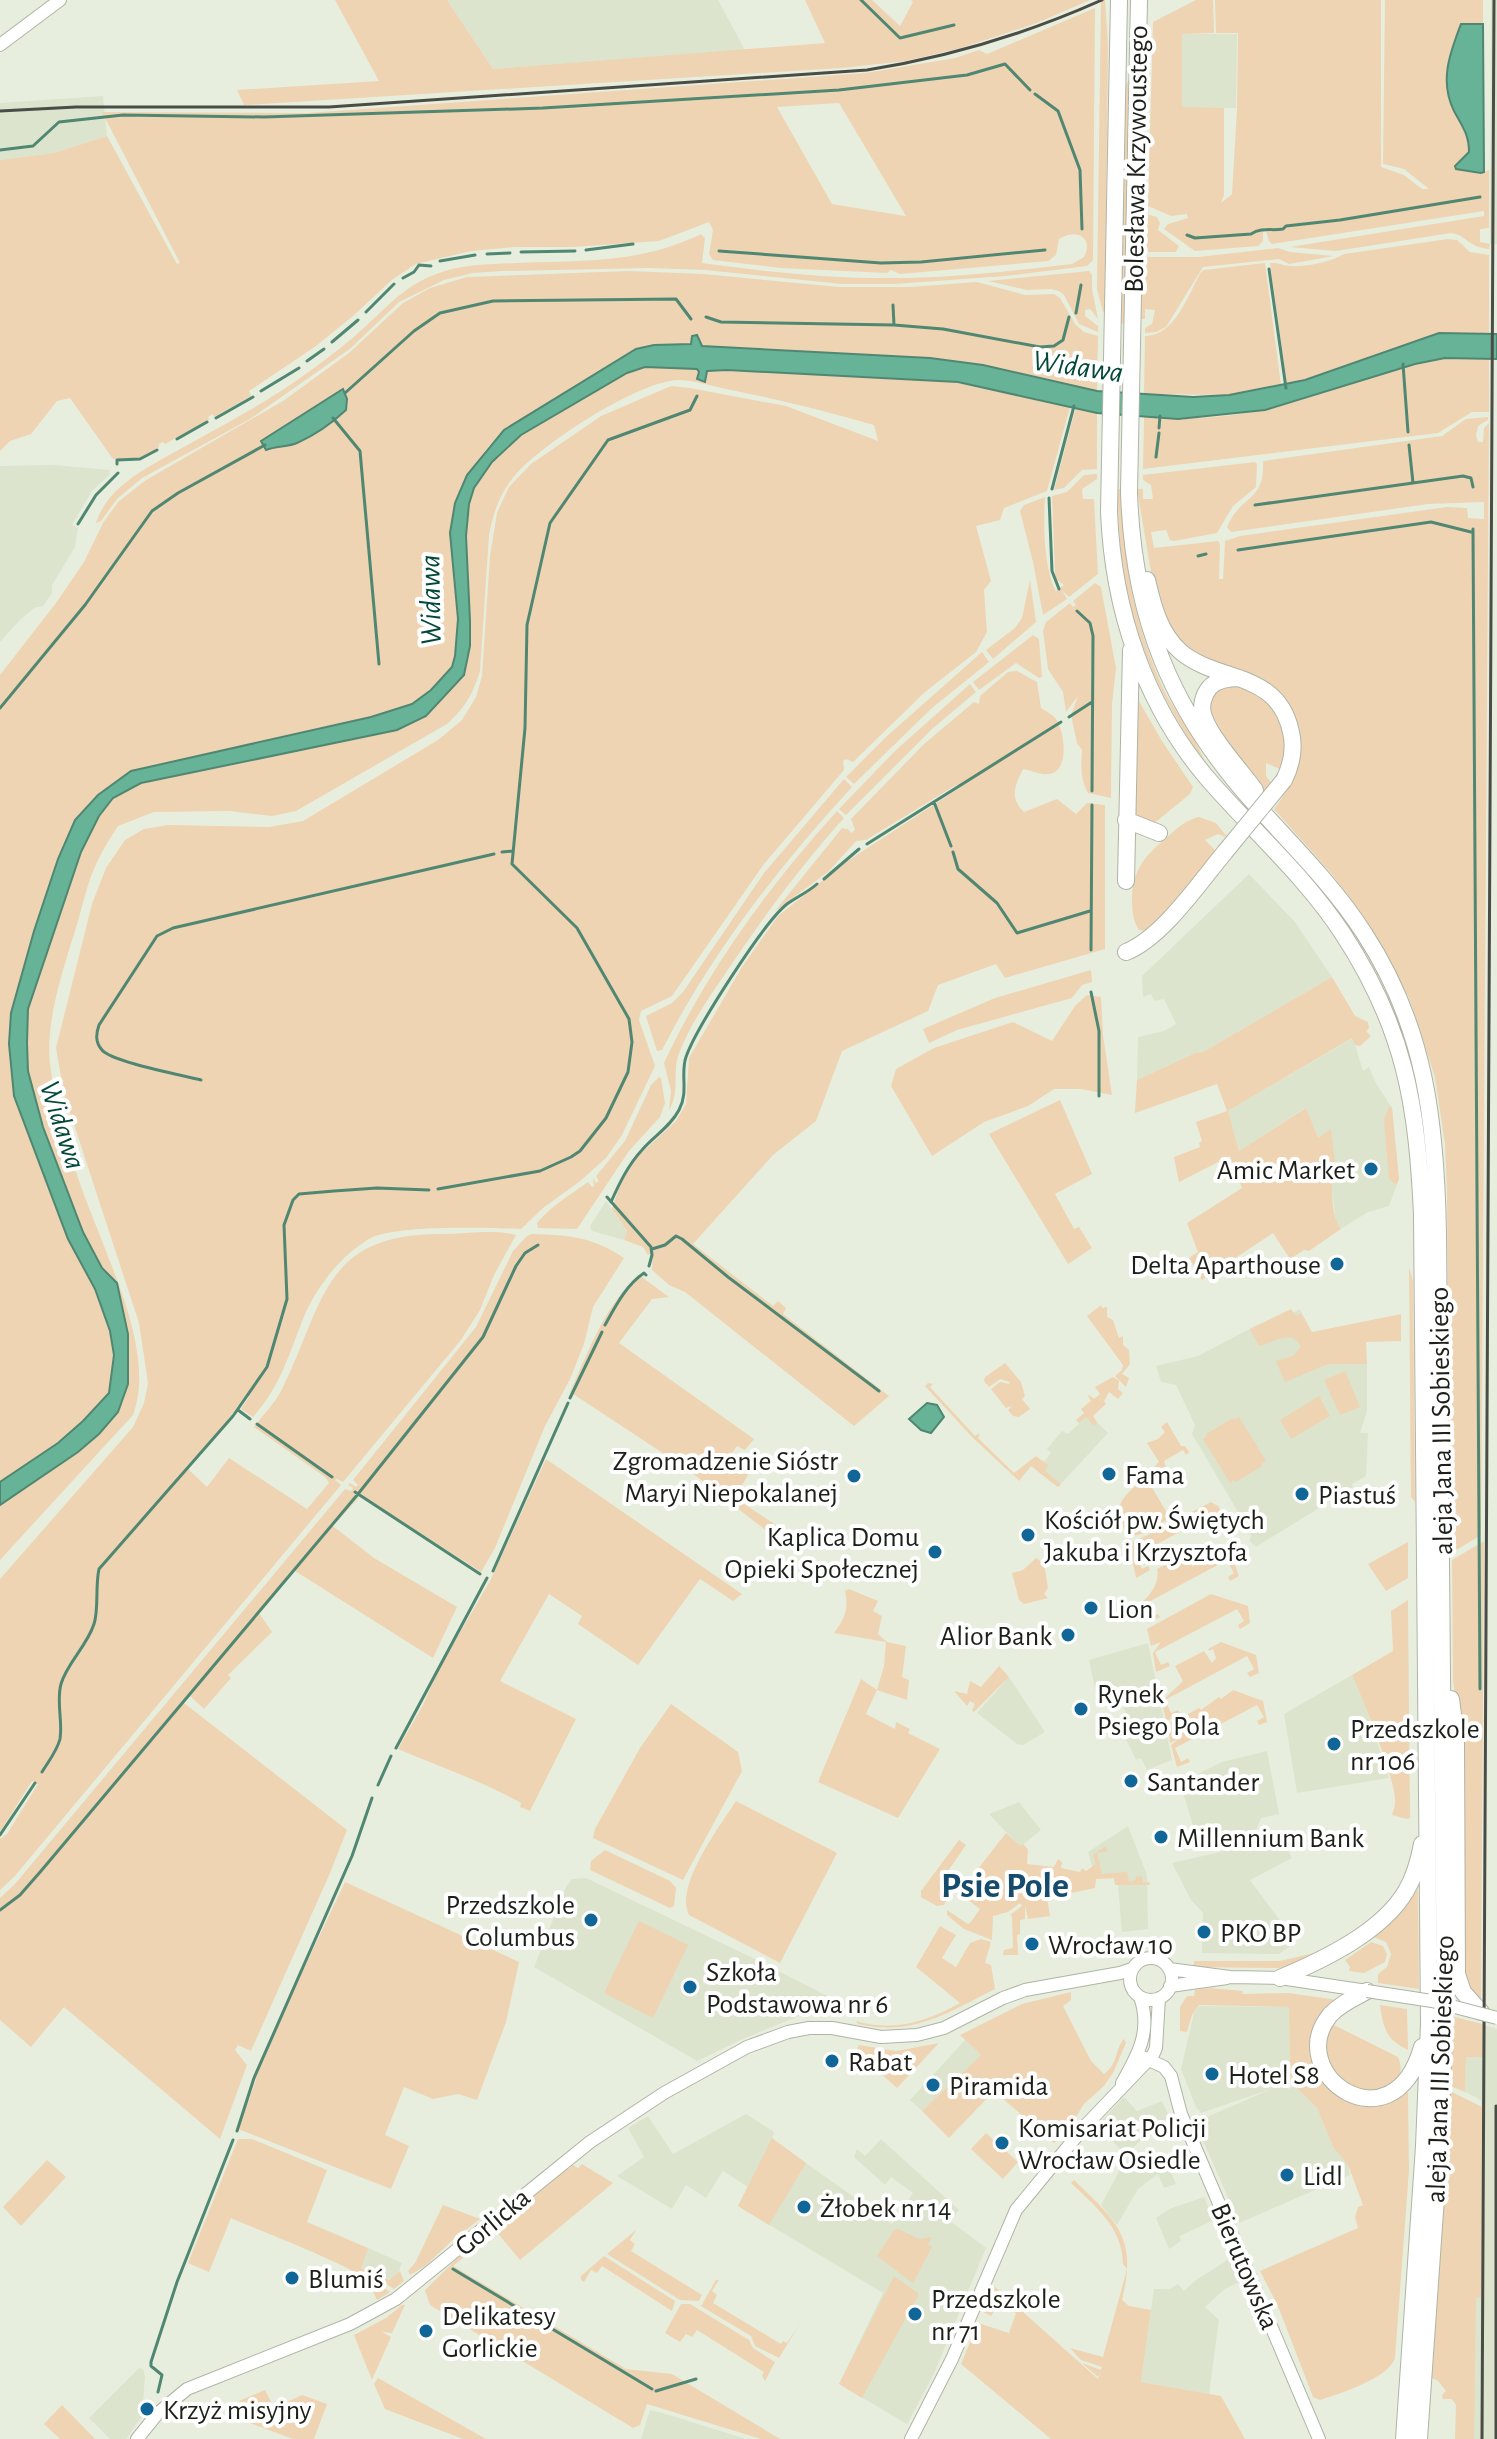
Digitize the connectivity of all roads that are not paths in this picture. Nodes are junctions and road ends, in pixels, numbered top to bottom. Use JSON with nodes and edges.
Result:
{"nodes":[{"id":1,"x":60,"y":0,"type":"edge"},
{"id":2,"x":1119,"y":0,"type":"edge"},
{"id":3,"x":1139,"y":0,"type":"edge"},
{"id":4,"x":0,"y":45,"type":"edge"},
{"id":5,"x":1129,"y":491,"type":"junction"},
{"id":6,"x":1131,"y":641,"type":"junction"},
{"id":7,"x":1243,"y":679,"type":"junction"},
{"id":8,"x":1126,"y":820,"type":"junction"},
{"id":9,"x":1159,"y":833,"type":"dead end"},
{"id":10,"x":1292,"y":844,"type":"junction"},
{"id":11,"x":1126,"y":881,"type":"dead end"},
{"id":12,"x":1126,"y":952,"type":"dead end"},
{"id":13,"x":1441,"y":1642,"type":"junction"},
{"id":14,"x":1428,"y":1815,"type":"junction"},
{"id":15,"x":1132,"y":1969,"type":"junction"},
{"id":16,"x":1169,"y":1969,"type":"junction"},
{"id":17,"x":1230,"y":1977,"type":"junction"},
{"id":18,"x":1280,"y":1978,"type":"junction"},
{"id":19,"x":1088,"y":1979,"type":"junction"},
{"id":20,"x":1170,"y":1986,"type":"junction"},
{"id":21,"x":1136,"y":1991,"type":"junction"},
{"id":22,"x":1367,"y":1991,"type":"junction"},
{"id":23,"x":1159,"y":1998,"type":"junction"},
{"id":24,"x":1489,"y":2015,"type":"edge"},
{"id":25,"x":1429,"y":2024,"type":"junction"},
{"id":26,"x":1144,"y":2058,"type":"junction"},
{"id":27,"x":144,"y":2436,"type":"edge"},
{"id":28,"x":911,"y":2439,"type":"edge"},
{"id":29,"x":1319,"y":2439,"type":"edge"},
{"id":30,"x":1404,"y":2439,"type":"edge"},
{"id":31,"x":1419,"y":2439,"type":"edge"}],
"edges":[{"from":1,"to":4,"type":"street"},
{"from":2,"to":6,"type":"main road","name":"Bolesława Krzywoustego"},
{"from":3,"to":5,"type":"main road","name":"Bolesława Krzywoustego"},
{"from":5,"to":7,"type":"main road"},
{"from":5,"to":10,"type":"main road","name":"aleja Jana III Sobieskiego"},
{"from":6,"to":8,"type":"main road"},
{"from":6,"to":14,"type":"main road","name":"aleja Jana III Sobieskiego"},
{"from":7,"to":10,"type":"main road"},
{"from":7,"to":12,"type":"main road","bridge":true},
{"from":8,"to":9,"type":"main road"},
{"from":8,"to":11,"type":"main road"},
{"from":10,"to":13,"type":"main road","name":"aleja Jana III Sobieskiego"},
{"from":13,"to":24,"type":"main road"},
{"from":13,"to":31,"type":"main road","name":"aleja Jana III Sobieskiego"},
{"from":14,"to":18,"type":"main road"},
{"from":14,"to":25,"type":"main road","name":"aleja Jana III Sobieskiego"},
{"from":15,"to":16,"type":"street"},
{"from":15,"to":19,"type":"street","name":"Gorlicka"},
{"from":15,"to":21,"type":"street"},
{"from":16,"to":17,"type":"street"},
{"from":16,"to":20,"type":"street"},
{"from":17,"to":18,"type":"street"},
{"from":17,"to":20,"type":"street"},
{"from":18,"to":22,"type":"street"},
{"from":19,"to":21,"type":"street"},
{"from":19,"to":27,"type":"street","name":"Gorlicka"},
{"from":20,"to":23,"type":"street"},
{"from":21,"to":23,"type":"street"},
{"from":21,"to":26,"type":"street"},
{"from":22,"to":24,"type":"street","bridge":true},
{"from":22,"to":25,"type":"main road"},
{"from":23,"to":26,"type":"street"},
{"from":25,"to":30,"type":"main road","name":"aleja Jana III Sobieskiego"},
{"from":26,"to":28,"type":"street"},
{"from":26,"to":29,"type":"street","name":"Bierutowska"}]}
